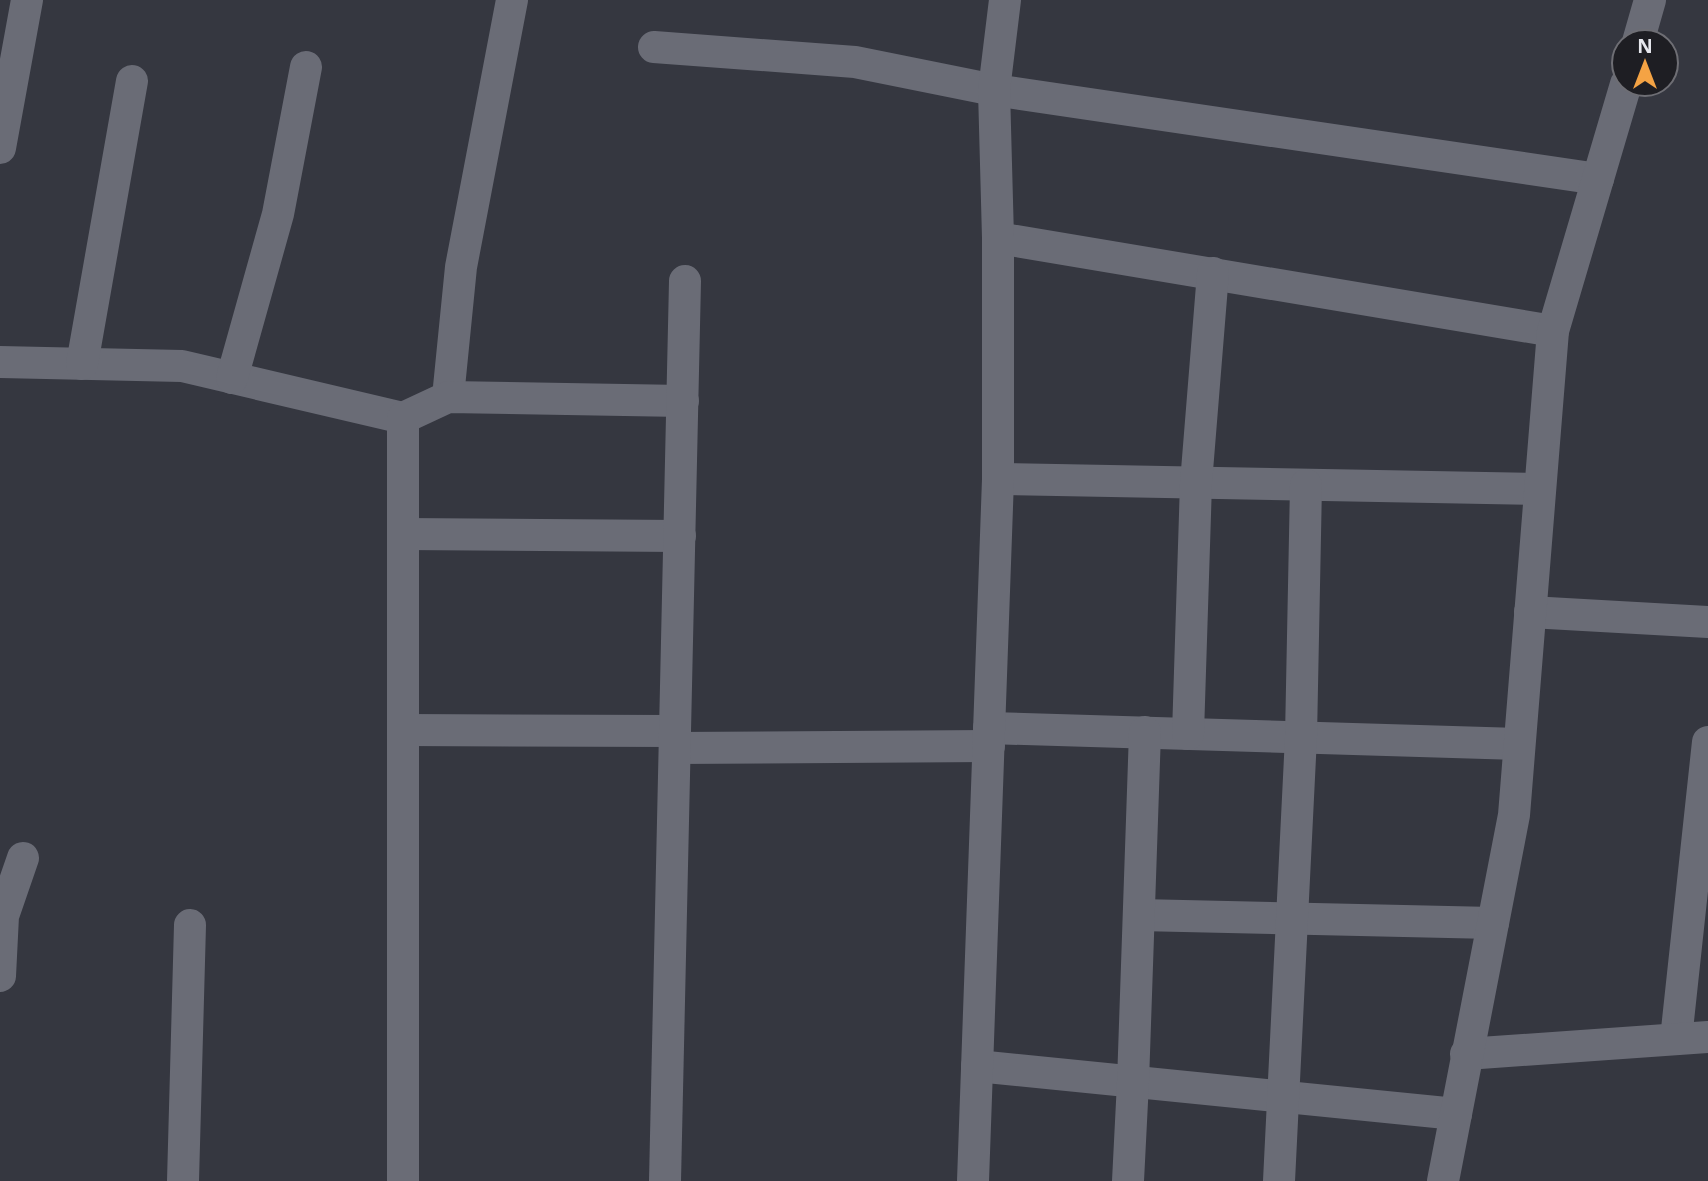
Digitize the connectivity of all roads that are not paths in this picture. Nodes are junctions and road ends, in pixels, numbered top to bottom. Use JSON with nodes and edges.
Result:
{"nodes":[{"id":1,"x":26,"y":0,"type":"edge"},
{"id":2,"x":512,"y":0,"type":"edge"},
{"id":3,"x":1005,"y":0,"type":"edge"},
{"id":4,"x":1650,"y":0,"type":"edge"},
{"id":5,"x":1642,"y":28,"type":"edge"},
{"id":6,"x":654,"y":47,"type":"dead end"},
{"id":7,"x":306,"y":67,"type":"dead end"},
{"id":8,"x":132,"y":81,"type":"dead end"},
{"id":9,"x":994,"y":90,"type":"junction"},
{"id":10,"x":1622,"y":98,"type":"edge"},
{"id":11,"x":0,"y":148,"type":"edge"},
{"id":12,"x":1598,"y":179,"type":"junction"},
{"id":13,"x":998,"y":237,"type":"junction"},
{"id":14,"x":1213,"y":273,"type":"junction"},
{"id":15,"x":685,"y":281,"type":"dead end"},
{"id":16,"x":1553,"y":331,"type":"junction"},
{"id":17,"x":0,"y":362,"type":"edge"},
{"id":18,"x":82,"y":364,"type":"junction"},
{"id":19,"x":232,"y":379,"type":"junction"},
{"id":20,"x":448,"y":397,"type":"junction"},
{"id":21,"x":683,"y":401,"type":"junction"},
{"id":22,"x":403,"y":418,"type":"junction"},
{"id":23,"x":999,"y":479,"type":"junction"},
{"id":24,"x":1196,"y":483,"type":"junction"},
{"id":25,"x":1306,"y":485,"type":"junction"},
{"id":26,"x":1540,"y":489,"type":"junction"},
{"id":27,"x":403,"y":534,"type":"junction"},
{"id":28,"x":680,"y":536,"type":"junction"},
{"id":29,"x":1530,"y":611,"type":"junction"},
{"id":30,"x":1708,"y":622,"type":"edge"},
{"id":31,"x":403,"y":730,"type":"junction"},
{"id":32,"x":1145,"y":732,"type":"junction"},
{"id":33,"x":1188,"y":734,"type":"junction"},
{"id":34,"x":989,"y":737,"type":"junction"},
{"id":35,"x":1301,"y":737,"type":"junction"},
{"id":36,"x":675,"y":740,"type":"junction"},
{"id":37,"x":1708,"y":742,"type":"edge"},
{"id":38,"x":1520,"y":744,"type":"junction"},
{"id":39,"x":23,"y":858,"type":"dead end"},
{"id":40,"x":1139,"y":915,"type":"junction"},
{"id":41,"x":1293,"y":918,"type":"junction"},
{"id":42,"x":1493,"y":923,"type":"junction"},
{"id":43,"x":190,"y":925,"type":"dead end"},
{"id":44,"x":0,"y":976,"type":"edge"},
{"id":45,"x":1708,"y":1037,"type":"edge"},
{"id":46,"x":1676,"y":1039,"type":"junction"},
{"id":47,"x":1466,"y":1054,"type":"junction"},
{"id":48,"x":977,"y":1066,"type":"junction"},
{"id":49,"x":1133,"y":1082,"type":"junction"},
{"id":50,"x":1284,"y":1097,"type":"junction"},
{"id":51,"x":1455,"y":1114,"type":"junction"},
{"id":52,"x":183,"y":1181,"type":"edge"},
{"id":53,"x":403,"y":1181,"type":"edge"},
{"id":54,"x":665,"y":1181,"type":"edge"},
{"id":55,"x":973,"y":1181,"type":"edge"},
{"id":56,"x":1128,"y":1181,"type":"edge"},
{"id":57,"x":1279,"y":1181,"type":"edge"},
{"id":58,"x":1443,"y":1181,"type":"edge"}],
"edges":[{"from":1,"to":11,"type":"street"},
{"from":2,"to":20,"type":"street"},
{"from":3,"to":9,"type":"street"},
{"from":4,"to":5,"type":"street"},
{"from":6,"to":9,"type":"street"},
{"from":7,"to":19,"type":"street"},
{"from":8,"to":18,"type":"street"},
{"from":9,"to":12,"type":"street"},
{"from":9,"to":13,"type":"street"},
{"from":10,"to":12,"type":"street"},
{"from":12,"to":16,"type":"street"},
{"from":13,"to":14,"type":"street"},
{"from":13,"to":23,"type":"street"},
{"from":14,"to":16,"type":"street"},
{"from":14,"to":24,"type":"street"},
{"from":15,"to":21,"type":"street"},
{"from":16,"to":26,"type":"street"},
{"from":17,"to":18,"type":"street"},
{"from":18,"to":19,"type":"street"},
{"from":19,"to":22,"type":"street"},
{"from":20,"to":21,"type":"street"},
{"from":20,"to":22,"type":"street"},
{"from":21,"to":28,"type":"street"},
{"from":22,"to":27,"type":"street"},
{"from":23,"to":24,"type":"street"},
{"from":23,"to":34,"type":"street"},
{"from":24,"to":25,"type":"street"},
{"from":24,"to":33,"type":"street"},
{"from":25,"to":26,"type":"street"},
{"from":25,"to":35,"type":"street"},
{"from":26,"to":29,"type":"street"},
{"from":27,"to":28,"type":"street"},
{"from":27,"to":31,"type":"street"},
{"from":28,"to":36,"type":"street"},
{"from":29,"to":30,"type":"street"},
{"from":29,"to":38,"type":"street"},
{"from":31,"to":36,"type":"street"},
{"from":31,"to":53,"type":"street"},
{"from":32,"to":33,"type":"street"},
{"from":32,"to":34,"type":"street"},
{"from":32,"to":40,"type":"street"},
{"from":33,"to":35,"type":"street"},
{"from":34,"to":36,"type":"street"},
{"from":34,"to":48,"type":"street"},
{"from":35,"to":38,"type":"street"},
{"from":35,"to":41,"type":"street"},
{"from":36,"to":54,"type":"street"},
{"from":37,"to":46,"type":"street"},
{"from":38,"to":42,"type":"street"},
{"from":39,"to":44,"type":"street"},
{"from":40,"to":41,"type":"street"},
{"from":40,"to":49,"type":"street"},
{"from":41,"to":42,"type":"street"},
{"from":41,"to":50,"type":"street"},
{"from":42,"to":47,"type":"street"},
{"from":43,"to":52,"type":"street"},
{"from":45,"to":46,"type":"street"},
{"from":46,"to":47,"type":"street"},
{"from":47,"to":51,"type":"street"},
{"from":48,"to":49,"type":"street"},
{"from":48,"to":55,"type":"street"},
{"from":49,"to":50,"type":"street"},
{"from":49,"to":56,"type":"street"},
{"from":50,"to":51,"type":"street"},
{"from":50,"to":57,"type":"street"},
{"from":51,"to":58,"type":"street"}]}
